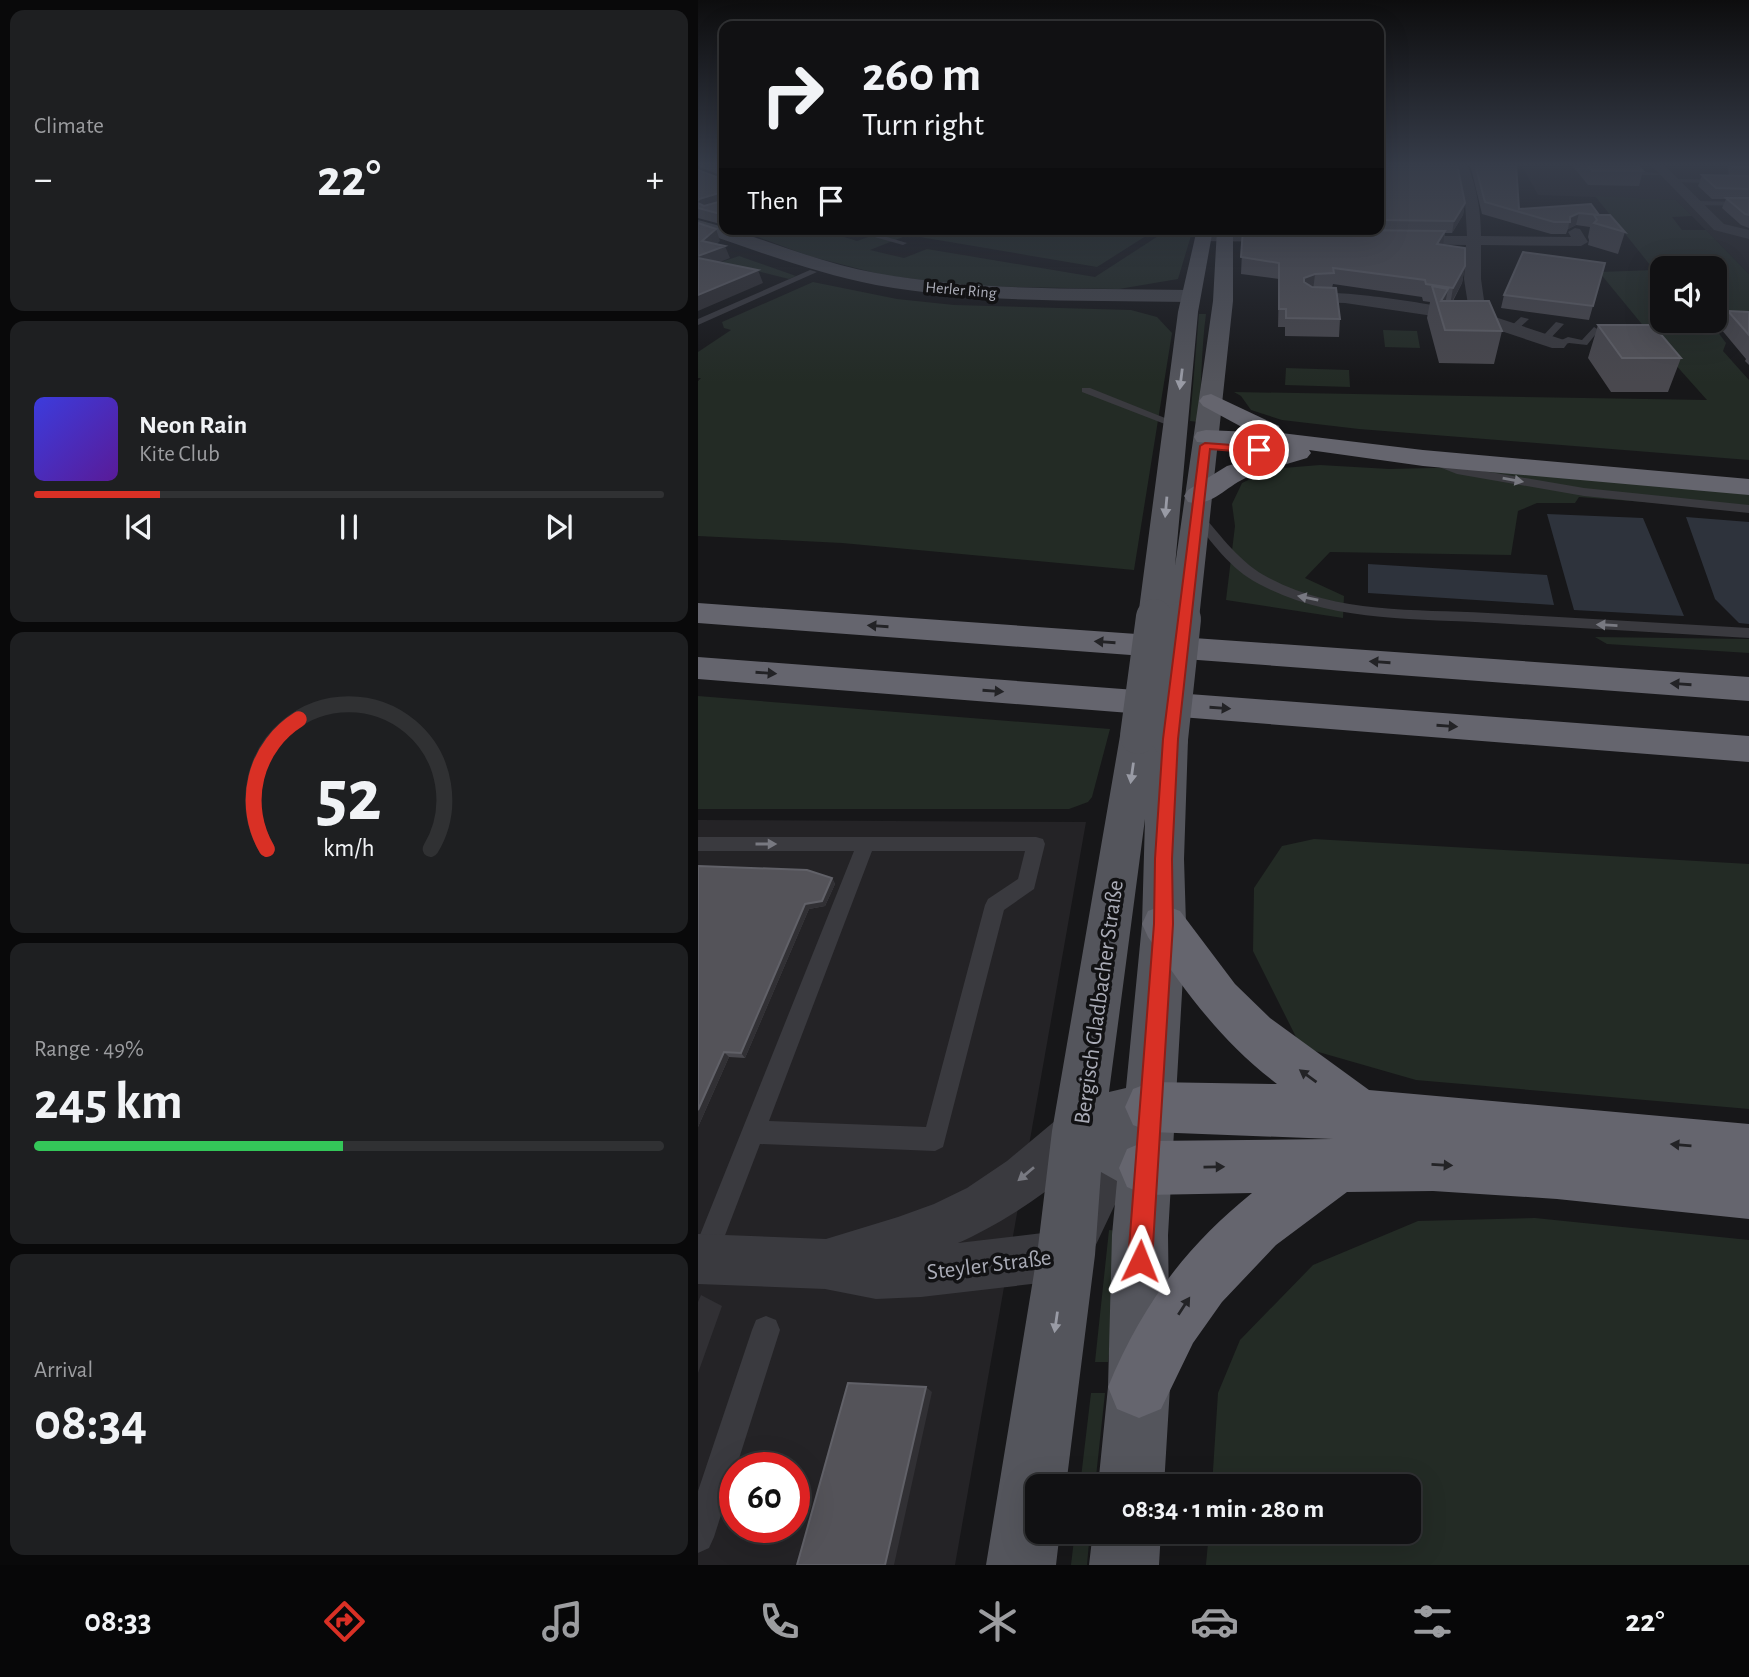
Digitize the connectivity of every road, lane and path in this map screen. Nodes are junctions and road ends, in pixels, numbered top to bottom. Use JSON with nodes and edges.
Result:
{"nodes":[{"id":1,"x":710,"y":237,"type":"edge"},
{"id":2,"x":735,"y":237,"type":"edge"},
{"id":3,"x":880,"y":237,"type":"edge"},
{"id":4,"x":1203,"y":237,"type":"edge"},
{"id":5,"x":1224,"y":237,"type":"edge"},
{"id":6,"x":1271,"y":237,"type":"edge"},
{"id":7,"x":1474,"y":237,"type":"edge"},
{"id":8,"x":1581,"y":237,"type":"edge"},
{"id":9,"x":1302,"y":239,"type":"edge"},
{"id":10,"x":1387,"y":239,"type":"edge"},
{"id":11,"x":1474,"y":241,"type":"junction"},
{"id":12,"x":903,"y":243,"type":"dead end"},
{"id":13,"x":813,"y":272,"type":"junction"},
{"id":14,"x":1191,"y":293,"type":"junction"},
{"id":15,"x":1312,"y":297,"type":"edge"},
{"id":16,"x":1223,"y":301,"type":"junction"},
{"id":17,"x":1111,"y":303,"type":"junction"},
{"id":18,"x":1477,"y":317,"type":"junction"},
{"id":19,"x":698,"y":322,"type":"edge"},
{"id":20,"x":1559,"y":324,"type":"edge"},
{"id":21,"x":1594,"y":330,"type":"dead end"},
{"id":22,"x":1185,"y":333,"type":"junction"},
{"id":23,"x":1551,"y":342,"type":"junction"},
{"id":24,"x":1086,"y":390,"type":"dead end"},
{"id":25,"x":1211,"y":401,"type":"junction"},
{"id":26,"x":1173,"y":432,"type":"junction"},
{"id":27,"x":1206,"y":441,"type":"junction"},
{"id":28,"x":1302,"y":448,"type":"junction"},
{"id":29,"x":1423,"y":458,"type":"junction"},
{"id":30,"x":1749,"y":487,"type":"edge"},
{"id":31,"x":1197,"y":505,"type":"junction"},
{"id":32,"x":1749,"y":509,"type":"edge"},
{"id":33,"x":698,"y":613,"type":"edge"},
{"id":34,"x":1168,"y":618,"type":"junction"},
{"id":35,"x":1749,"y":633,"type":"edge"},
{"id":36,"x":698,"y":668,"type":"edge"},
{"id":37,"x":1749,"y":689,"type":"edge"},
{"id":38,"x":1154,"y":738,"type":"junction"},
{"id":39,"x":1749,"y":749,"type":"edge"},
{"id":40,"x":698,"y":844,"type":"edge"},
{"id":41,"x":866,"y":844,"type":"junction"},
{"id":42,"x":1164,"y":924,"type":"junction"},
{"id":43,"x":1151,"y":1107,"type":"junction"},
{"id":44,"x":1078,"y":1130,"type":"junction"},
{"id":45,"x":753,"y":1132,"type":"junction"},
{"id":46,"x":1353,"y":1140,"type":"junction"},
{"id":47,"x":1749,"y":1151,"type":"edge"},
{"id":48,"x":1146,"y":1168,"type":"junction"},
{"id":49,"x":1749,"y":1192,"type":"edge"},
{"id":50,"x":1066,"y":1255,"type":"junction"},
{"id":51,"x":701,"y":1259,"type":"edge"},
{"id":52,"x":825,"y":1264,"type":"junction"},
{"id":53,"x":766,"y":1330,"type":"dead end"},
{"id":54,"x":1140,"y":1387,"type":"junction"},
{"id":55,"x":1132,"y":1474,"type":"edge"},
{"id":56,"x":698,"y":1537,"type":"edge"},
{"id":57,"x":1126,"y":1544,"type":"edge"},
{"id":58,"x":1022,"y":1565,"type":"edge"},
{"id":59,"x":1124,"y":1565,"type":"edge"}],
"edges":[{"from":1,"to":13,"type":"main road","name":"Herler Ring"},
{"from":2,"to":14,"type":"main road","name":"Herler Ring"},
{"from":3,"to":12,"type":"lane"},
{"from":4,"to":14,"type":"main road","name":"Bergisch Gladbacher Straße"},
{"from":5,"to":16,"type":"main road","name":"Bergisch Gladbacher Straße"},
{"from":6,"to":9,"type":"street"},
{"from":7,"to":11,"type":"street"},
{"from":8,"to":11,"type":"street"},
{"from":10,"to":11,"type":"street"},
{"from":11,"to":18,"type":"street"},
{"from":13,"to":17,"type":"main road","name":"Herler Ring"},
{"from":13,"to":19,"type":"lane"},
{"from":14,"to":16,"type":"main road"},
{"from":14,"to":17,"type":"main road","name":"Herler Ring"},
{"from":14,"to":22,"type":"main road","name":"Bergisch Gladbacher Straße"},
{"from":15,"to":18,"type":"street"},
{"from":16,"to":25,"type":"main road","name":"Bergisch Gladbacher Straße"},
{"from":17,"to":22,"type":"main road"},
{"from":18,"to":23,"type":"street"},
{"from":20,"to":23,"type":"lane"},
{"from":21,"to":23,"type":"lane"},
{"from":22,"to":26,"type":"main road","name":"Bergisch Gladbacher Straße","one_way":true},
{"from":24,"to":26,"type":"lane"},
{"from":25,"to":27,"type":"main road","name":"Bergisch Gladbacher Straße"},
{"from":25,"to":28,"type":"highway"},
{"from":26,"to":27,"type":"main road"},
{"from":26,"to":34,"type":"main road","name":"Bergisch Gladbacher Straße","one_way":true},
{"from":27,"to":28,"type":"highway"},
{"from":27,"to":31,"type":"main road","name":"Bergisch Gladbacher Straße"},
{"from":28,"to":29,"type":"highway"},
{"from":28,"to":31,"type":"highway"},
{"from":29,"to":30,"type":"highway"},
{"from":29,"to":32,"type":"lane","one_way":true},
{"from":31,"to":34,"type":"main road","name":"Bergisch Gladbacher Straße"},
{"from":35,"to":31,"type":"lane","one_way":true},
{"from":37,"to":33,"type":"highway","one_way":true},
{"from":34,"to":38,"type":"main road","name":"Bergisch Gladbacher Straße","bridge":true},
{"from":36,"to":39,"type":"highway","one_way":true},
{"from":38,"to":42,"type":"main road","name":"Bergisch Gladbacher Straße"},
{"from":38,"to":44,"type":"main road","name":"Bergisch Gladbacher Straße","one_way":true},
{"from":40,"to":41,"type":"lane","one_way":true},
{"from":41,"to":45,"type":"lane"},
{"from":41,"to":45,"type":"lane"},
{"from":42,"to":43,"type":"main road","name":"Bergisch Gladbacher Straße"},
{"from":46,"to":42,"type":"highway","one_way":true},
{"from":43,"to":44,"type":"main road"},
{"from":43,"to":46,"type":"highway"},
{"from":43,"to":48,"type":"main road","name":"Bergisch Gladbacher Straße"},
{"from":44,"to":48,"type":"main road"},
{"from":44,"to":50,"type":"main road","name":"Bergisch Gladbacher Straße"},
{"from":44,"to":52,"type":"street","name":"Steyler Straße","one_way":true},
{"from":45,"to":51,"type":"lane"},
{"from":47,"to":46,"type":"highway","one_way":true},
{"from":48,"to":46,"type":"highway","one_way":true},
{"from":46,"to":49,"type":"highway","one_way":true},
{"from":54,"to":46,"type":"highway","one_way":true},
{"from":48,"to":50,"type":"street","name":"Steyler Straße"},
{"from":48,"to":54,"type":"main road","name":"Bergisch Gladbacher Straße"},
{"from":50,"to":52,"type":"street","name":"Steyler Straße"},
{"from":50,"to":58,"type":"main road","name":"Bergisch Gladbacher Straße","one_way":true},
{"from":51,"to":52,"type":"street","name":"Steyler Straße"},
{"from":53,"to":56,"type":"lane"},
{"from":54,"to":55,"type":"main road","name":"Bergisch Gladbacher Straße"},
{"from":57,"to":59,"type":"main road"}]}
